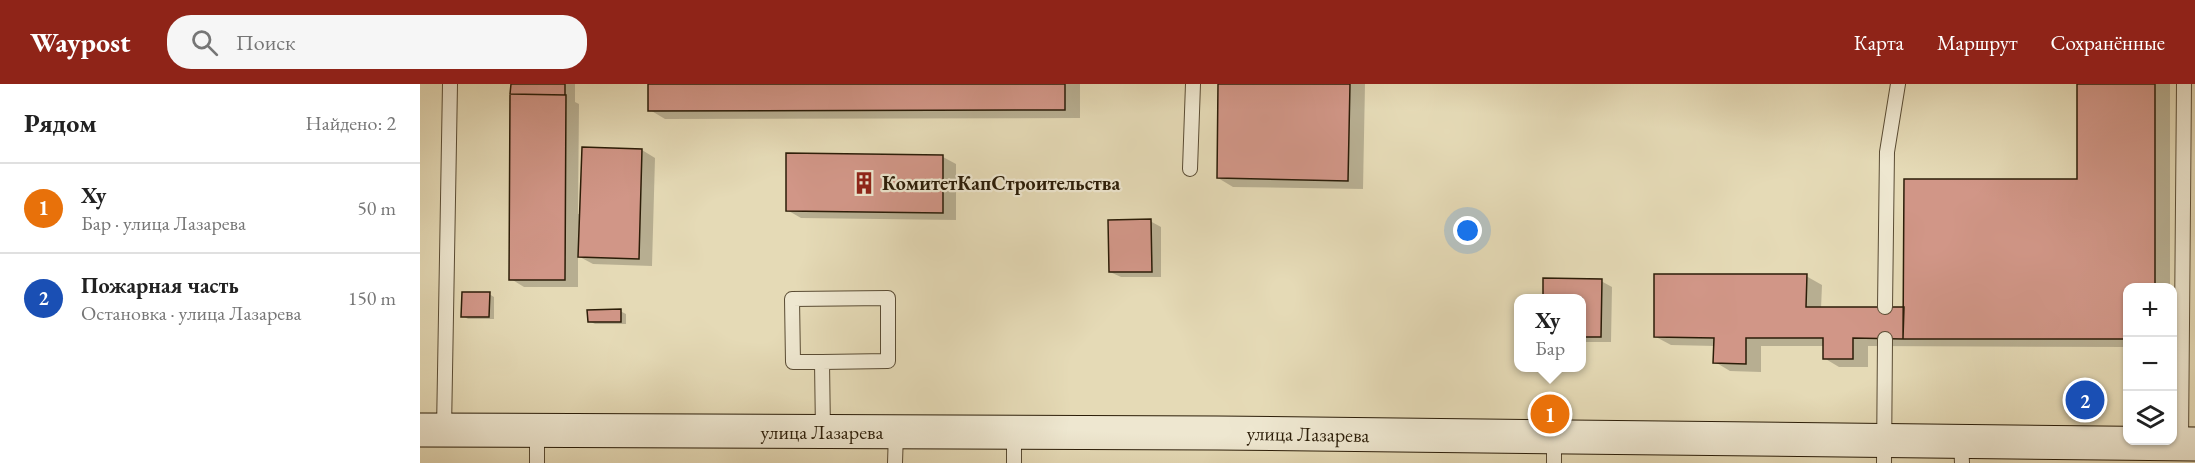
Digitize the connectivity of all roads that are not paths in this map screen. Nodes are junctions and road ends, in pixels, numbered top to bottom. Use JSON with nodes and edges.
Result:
{"nodes":[{"id":1,"x":450,"y":84,"type":"edge"},
{"id":2,"x":1193,"y":84,"type":"edge"},
{"id":3,"x":1898,"y":84,"type":"edge"},
{"id":4,"x":2184,"y":84,"type":"edge"},
{"id":5,"x":1190,"y":169,"type":"dead end"},
{"id":6,"x":2189,"y":280,"type":"edge"},
{"id":7,"x":1885,"y":307,"type":"dead end"},
{"id":8,"x":1885,"y":339,"type":"dead end"},
{"id":9,"x":822,"y":362,"type":"junction"},
{"id":10,"x":432,"y":430,"type":"edge"},
{"id":11,"x":537,"y":431,"type":"junction"},
{"id":12,"x":823,"y":432,"type":"junction"},
{"id":13,"x":2188,"y":444,"type":"edge"},
{"id":14,"x":896,"y":448,"type":"edge"},
{"id":15,"x":1014,"y":448,"type":"edge"},
{"id":16,"x":1554,"y":450,"type":"edge"},
{"id":17,"x":1884,"y":452,"type":"edge"},
{"id":18,"x":1961,"y":452,"type":"edge"},
{"id":19,"x":537,"y":463,"type":"edge"}],
"edges":[{"from":1,"to":10,"type":"lane"},
{"from":2,"to":5,"type":"lane"},
{"from":3,"to":7,"type":"lane"},
{"from":4,"to":6,"type":"lane"},
{"from":6,"to":13,"type":"lane"},
{"from":8,"to":17,"type":"lane"},
{"from":9,"to":9,"type":"lane"},
{"from":9,"to":12,"type":"lane"},
{"from":10,"to":11,"type":"main road","name":"улица Лазарева"},
{"from":11,"to":12,"type":"main road","name":"улица Лазарева"},
{"from":11,"to":19,"type":"lane"},
{"from":12,"to":14,"type":"main road","name":"улица Лазарева"},
{"from":13,"to":18,"type":"main road","name":"улица Лазарева"},
{"from":14,"to":15,"type":"main road","name":"улица Лазарева"},
{"from":15,"to":16,"type":"main road","name":"улица Лазарева"},
{"from":16,"to":17,"type":"main road","name":"улица Лазарева"},
{"from":17,"to":18,"type":"main road","name":"улица Лазарева"}]}
